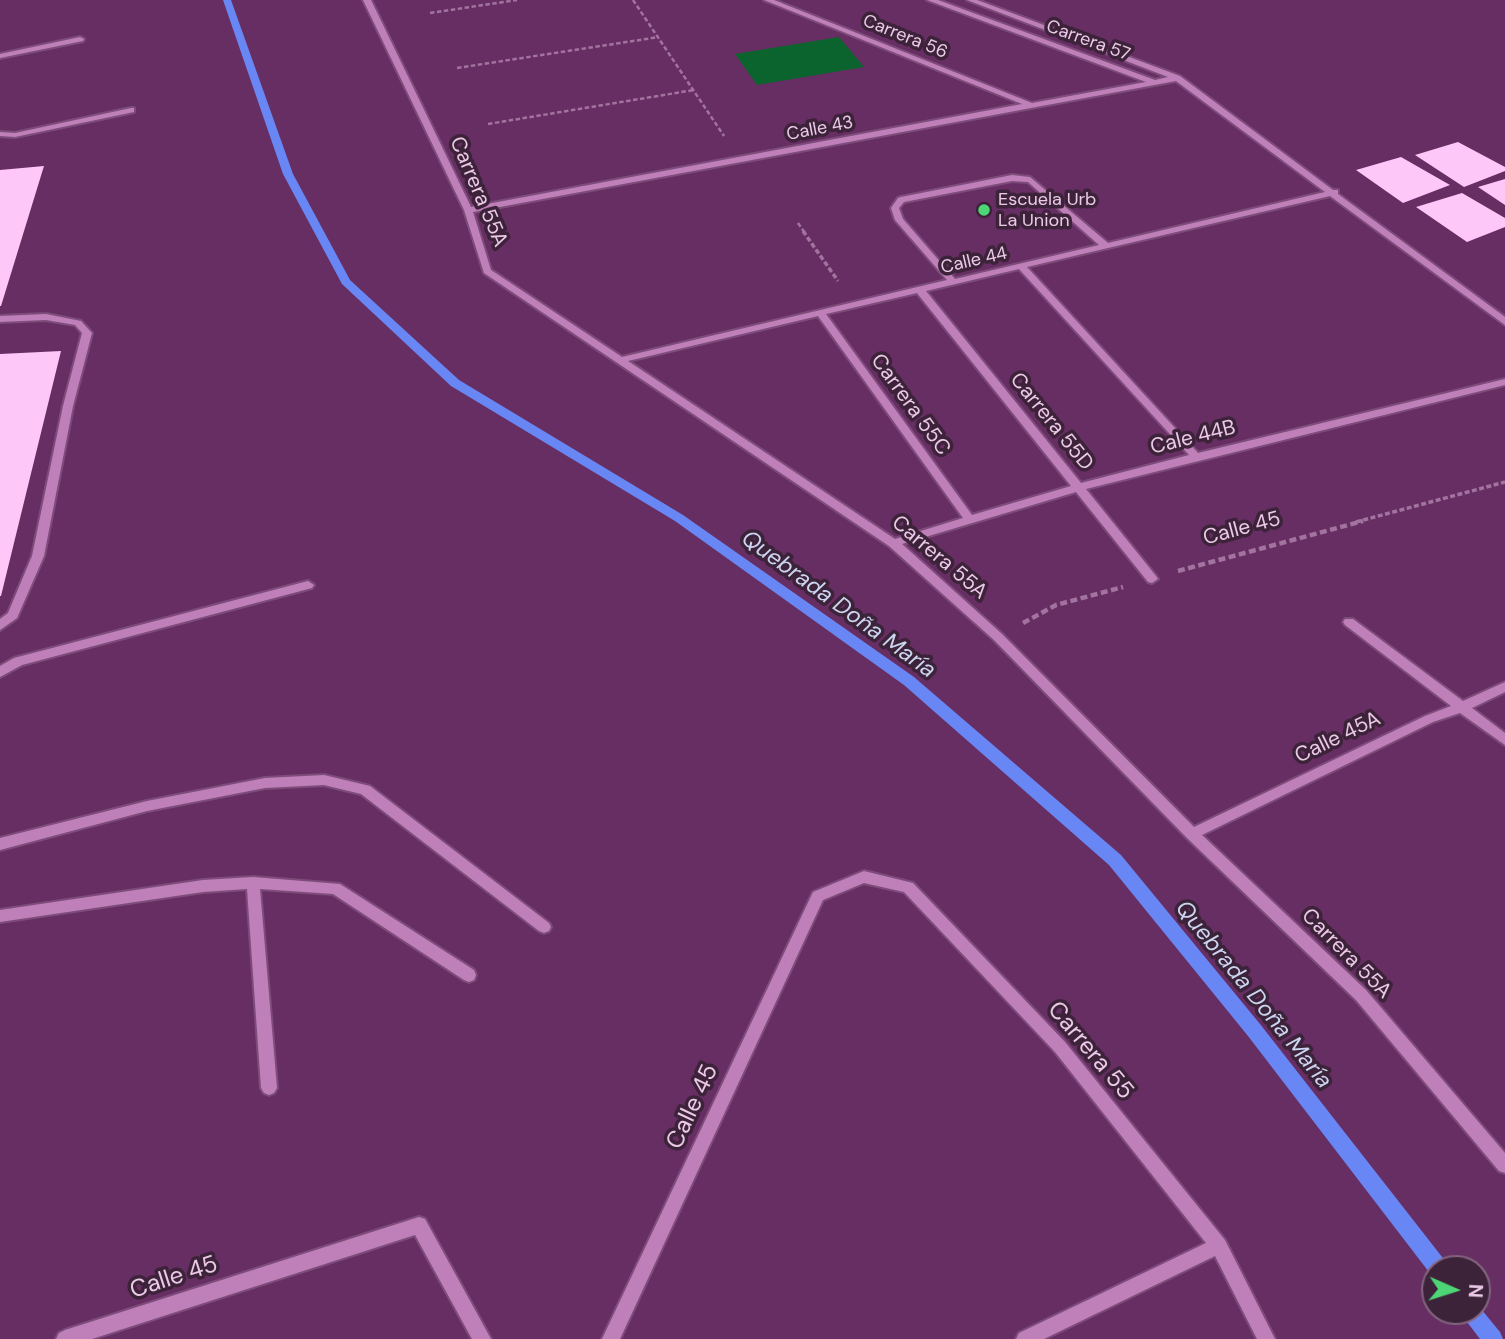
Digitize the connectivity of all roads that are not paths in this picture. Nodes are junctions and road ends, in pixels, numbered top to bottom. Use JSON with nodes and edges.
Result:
{"nodes":[{"id":1,"x":367,"y":0,"type":"edge"},
{"id":2,"x":768,"y":0,"type":"edge"},
{"id":3,"x":931,"y":0,"type":"edge"},
{"id":4,"x":971,"y":0,"type":"edge"},
{"id":5,"x":80,"y":38,"type":"dead end"},
{"id":6,"x":0,"y":56,"type":"edge"},
{"id":7,"x":1177,"y":78,"type":"junction"},
{"id":8,"x":1155,"y":82,"type":"junction"},
{"id":9,"x":1031,"y":105,"type":"junction"},
{"id":10,"x":131,"y":110,"type":"dead end"},
{"id":11,"x":0,"y":134,"type":"edge"},
{"id":12,"x":1335,"y":192,"type":"junction"},
{"id":13,"x":468,"y":210,"type":"junction"},
{"id":14,"x":899,"y":220,"type":"joint"},
{"id":15,"x":1106,"y":246,"type":"junction"},
{"id":16,"x":1021,"y":266,"type":"junction"},
{"id":17,"x":953,"y":282,"type":"junction"},
{"id":18,"x":920,"y":290,"type":"junction"},
{"id":19,"x":820,"y":313,"type":"junction"},
{"id":20,"x":0,"y":319,"type":"edge"},
{"id":21,"x":1505,"y":322,"type":"edge"},
{"id":22,"x":620,"y":360,"type":"junction"},
{"id":23,"x":1505,"y":382,"type":"edge"},
{"id":24,"x":1196,"y":457,"type":"junction"},
{"id":25,"x":1080,"y":487,"type":"junction"},
{"id":26,"x":969,"y":519,"type":"junction"},
{"id":27,"x":893,"y":543,"type":"junction"},
{"id":28,"x":1152,"y":579,"type":"road end"},
{"id":29,"x":308,"y":585,"type":"dead end"},
{"id":30,"x":1349,"y":622,"type":"dead end"},
{"id":31,"x":0,"y":626,"type":"edge"},
{"id":32,"x":0,"y":673,"type":"edge"},
{"id":33,"x":1505,"y":687,"type":"edge"},
{"id":34,"x":1463,"y":707,"type":"junction"},
{"id":35,"x":1505,"y":740,"type":"edge"},
{"id":36,"x":1192,"y":834,"type":"junction"},
{"id":37,"x":0,"y":844,"type":"edge"},
{"id":38,"x":253,"y":883,"type":"junction"},
{"id":39,"x":818,"y":896,"type":"joint"},
{"id":40,"x":0,"y":916,"type":"edge"},
{"id":41,"x":544,"y":927,"type":"dead end"},
{"id":42,"x":469,"y":975,"type":"dead end"},
{"id":43,"x":269,"y":1088,"type":"dead end"},
{"id":44,"x":1505,"y":1165,"type":"edge"},
{"id":45,"x":1219,"y":1246,"type":"junction"},
{"id":46,"x":65,"y":1339,"type":"edge"},
{"id":47,"x":482,"y":1339,"type":"edge"},
{"id":48,"x":611,"y":1339,"type":"edge"},
{"id":49,"x":1025,"y":1339,"type":"edge"},
{"id":50,"x":1266,"y":1339,"type":"edge"}],
"edges":[{"from":1,"to":13,"type":"street","name":"Carrera 55A"},
{"from":2,"to":9,"type":"street","name":"Carrera 56"},
{"from":3,"to":8,"type":"street","name":"Carrera 57"},
{"from":4,"to":7,"type":"street","name":"Carrera 57"},
{"from":5,"to":6,"type":"street"},
{"from":7,"to":8,"type":"street","name":"Calle 43"},
{"from":7,"to":12,"type":"street","name":"Carrera 57"},
{"from":8,"to":9,"type":"street","name":"Calle 43"},
{"from":9,"to":13,"type":"street","name":"Calle 43"},
{"from":10,"to":11,"type":"street"},
{"from":12,"to":15,"type":"street","name":"Calle 44"},
{"from":12,"to":21,"type":"street","name":"Carrera 57"},
{"from":13,"to":22,"type":"street","name":"Carrera 55A"},
{"from":14,"to":15,"type":"street"},
{"from":14,"to":17,"type":"street"},
{"from":15,"to":16,"type":"street","name":"Calle 44"},
{"from":16,"to":17,"type":"street","name":"Calle 44"},
{"from":16,"to":24,"type":"street"},
{"from":17,"to":18,"type":"street","name":"Calle 44"},
{"from":18,"to":19,"type":"street","name":"Calle 44"},
{"from":18,"to":25,"type":"street","name":"Carrera 55D"},
{"from":19,"to":22,"type":"street","name":"Calle 44"},
{"from":19,"to":26,"type":"street","name":"Carrera 55C"},
{"from":20,"to":31,"type":"street"},
{"from":22,"to":27,"type":"street","name":"Carrera 55A"},
{"from":23,"to":24,"type":"street","name":"Cale 44B"},
{"from":24,"to":25,"type":"street","name":"Cale 44B"},
{"from":25,"to":26,"type":"street","name":"Cale 44B"},
{"from":25,"to":28,"type":"street","name":"Carrera 55D"},
{"from":26,"to":27,"type":"street","name":"Cale 44B"},
{"from":27,"to":36,"type":"street","name":"Carrera 55A"},
{"from":29,"to":32,"type":"street"},
{"from":30,"to":34,"type":"street"},
{"from":33,"to":34,"type":"street","name":"Calle 45A"},
{"from":34,"to":35,"type":"street"},
{"from":34,"to":36,"type":"street","name":"Calle 45A"},
{"from":36,"to":44,"type":"street","name":"Carrera 55A"},
{"from":37,"to":41,"type":"street"},
{"from":38,"to":40,"type":"street"},
{"from":38,"to":42,"type":"street"},
{"from":38,"to":43,"type":"street"},
{"from":39,"to":45,"type":"street","name":"Carrera 55"},
{"from":39,"to":48,"type":"street","name":"Calle 45"},
{"from":45,"to":49,"type":"street"},
{"from":45,"to":50,"type":"street","name":"Carrera 55"},
{"from":46,"to":47,"type":"street","name":"Calle 45"}]}
